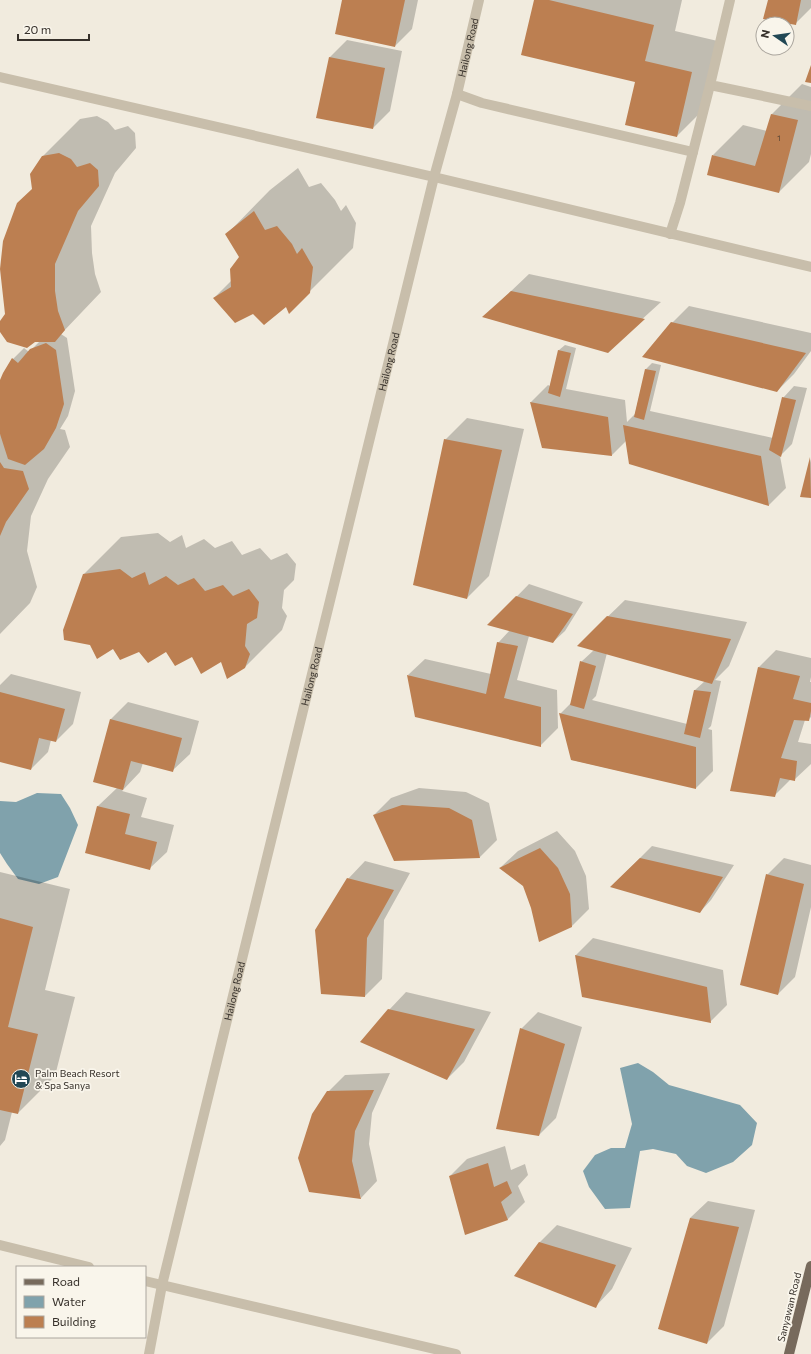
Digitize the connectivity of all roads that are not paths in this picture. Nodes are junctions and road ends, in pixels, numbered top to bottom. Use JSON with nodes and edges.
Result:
{"nodes":[{"id":1,"x":479,"y":0,"type":"edge"},
{"id":2,"x":730,"y":0,"type":"edge"},
{"id":3,"x":0,"y":77,"type":"edge"},
{"id":4,"x":710,"y":85,"type":"junction"},
{"id":5,"x":457,"y":94,"type":"junction"},
{"id":6,"x":811,"y":106,"type":"edge"},
{"id":7,"x":693,"y":152,"type":"junction"},
{"id":8,"x":434,"y":177,"type":"junction"},
{"id":9,"x":670,"y":234,"type":"junction"},
{"id":10,"x":811,"y":267,"type":"edge"},
{"id":11,"x":0,"y":1245,"type":"edge"},
{"id":12,"x":85,"y":1266,"type":"edge"},
{"id":13,"x":811,"y":1266,"type":"edge"},
{"id":14,"x":146,"y":1281,"type":"edge"},
{"id":15,"x":162,"y":1285,"type":"junction"},
{"id":16,"x":149,"y":1354,"type":"edge"},
{"id":17,"x":456,"y":1354,"type":"edge"},
{"id":18,"x":789,"y":1354,"type":"edge"}],
"edges":[{"from":1,"to":5,"type":"street","name":"Hailong Road"},
{"from":2,"to":4,"type":"street"},
{"from":3,"to":8,"type":"street"},
{"from":4,"to":6,"type":"street"},
{"from":4,"to":7,"type":"street"},
{"from":5,"to":7,"type":"street"},
{"from":5,"to":8,"type":"street","name":"Hailong Road"},
{"from":7,"to":9,"type":"street"},
{"from":8,"to":9,"type":"street"},
{"from":8,"to":15,"type":"street","name":"Hailong Road"},
{"from":9,"to":10,"type":"street"},
{"from":11,"to":12,"type":"street"},
{"from":13,"to":18,"type":"main road","name":"Sanyawan Road"},
{"from":14,"to":15,"type":"street"},
{"from":15,"to":16,"type":"street","name":"Hailong Road"},
{"from":15,"to":17,"type":"street"}]}
